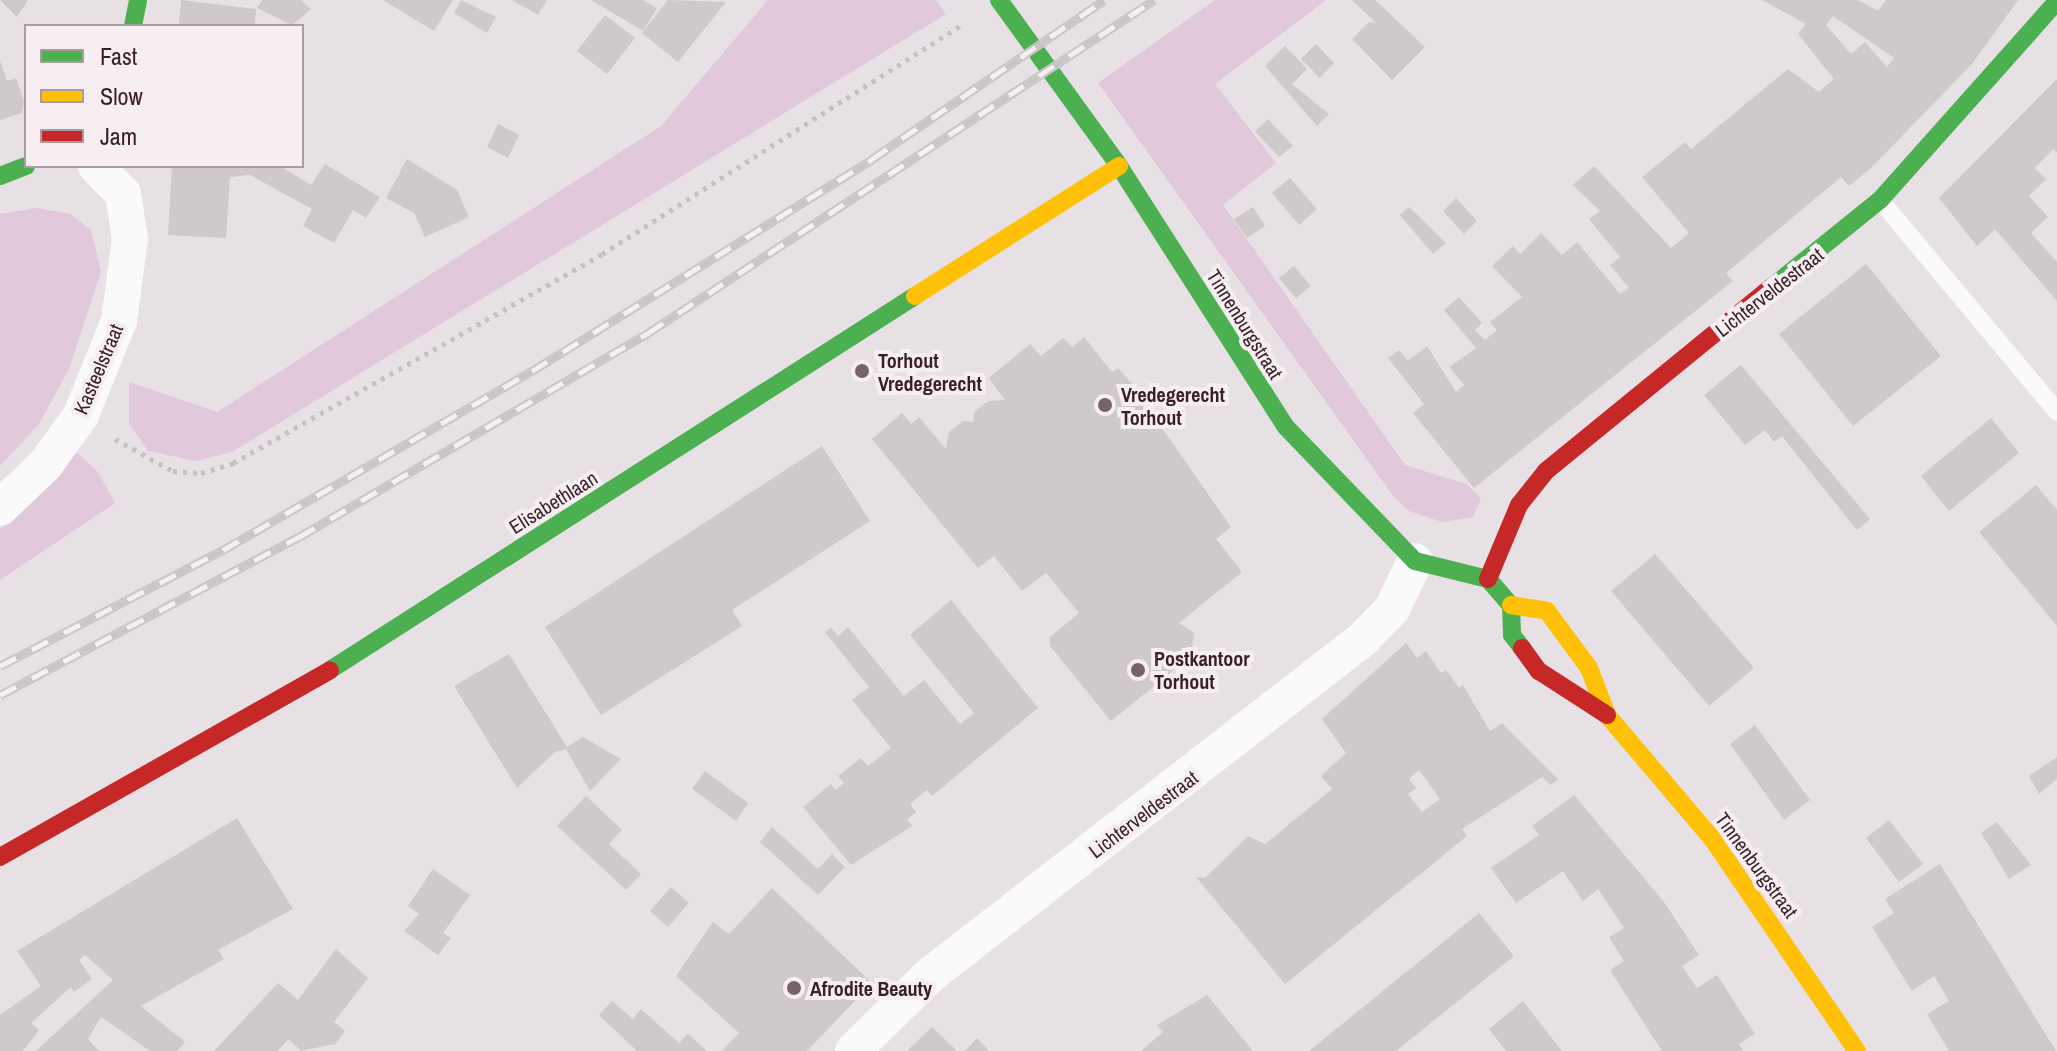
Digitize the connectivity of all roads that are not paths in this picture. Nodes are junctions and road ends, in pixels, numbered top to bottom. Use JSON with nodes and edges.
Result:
{"nodes":[{"id":1,"x":138,"y":0,"type":"edge"},
{"id":2,"x":999,"y":0,"type":"edge"},
{"id":3,"x":2057,"y":1,"type":"edge"},
{"id":4,"x":133,"y":24,"type":"edge"},
{"id":5,"x":1119,"y":166,"type":"junction"},
{"id":6,"x":24,"y":167,"type":"edge"},
{"id":7,"x":98,"y":168,"type":"edge"},
{"id":8,"x":0,"y":176,"type":"edge"},
{"id":9,"x":1880,"y":200,"type":"junction"},
{"id":10,"x":2057,"y":412,"type":"edge"},
{"id":11,"x":0,"y":508,"type":"edge"},
{"id":12,"x":1415,"y":561,"type":"junction"},
{"id":13,"x":1488,"y":579,"type":"junction"},
{"id":14,"x":1511,"y":605,"type":"junction"},
{"id":15,"x":1607,"y":715,"type":"junction"},
{"id":16,"x":0,"y":857,"type":"edge"},
{"id":17,"x":853,"y":1051,"type":"edge"},
{"id":18,"x":1857,"y":1051,"type":"edge"}],
"edges":[{"from":1,"to":4,"type":"street"},
{"from":2,"to":5,"type":"street","name":"Tinnenburgstraat"},
{"from":3,"to":9,"type":"street","name":"Lichterveldestraat"},
{"from":5,"to":12,"type":"street","name":"Tinnenburgstraat"},
{"from":5,"to":16,"type":"street","name":"Elisabethlaan"},
{"from":6,"to":8,"type":"street"},
{"from":7,"to":11,"type":"street","name":"Kasteelstraat"},
{"from":9,"to":10,"type":"lane"},
{"from":9,"to":13,"type":"street","name":"Lichterveldestraat"},
{"from":12,"to":13,"type":"street"},
{"from":12,"to":17,"type":"street","name":"Lichterveldestraat"},
{"from":13,"to":14,"type":"street"},
{"from":14,"to":15,"type":"street","name":"Tinnenburgstraat"},
{"from":14,"to":15,"type":"street","name":"Tinnenburgstraat"},
{"from":15,"to":18,"type":"street","name":"Tinnenburgstraat"}]}
